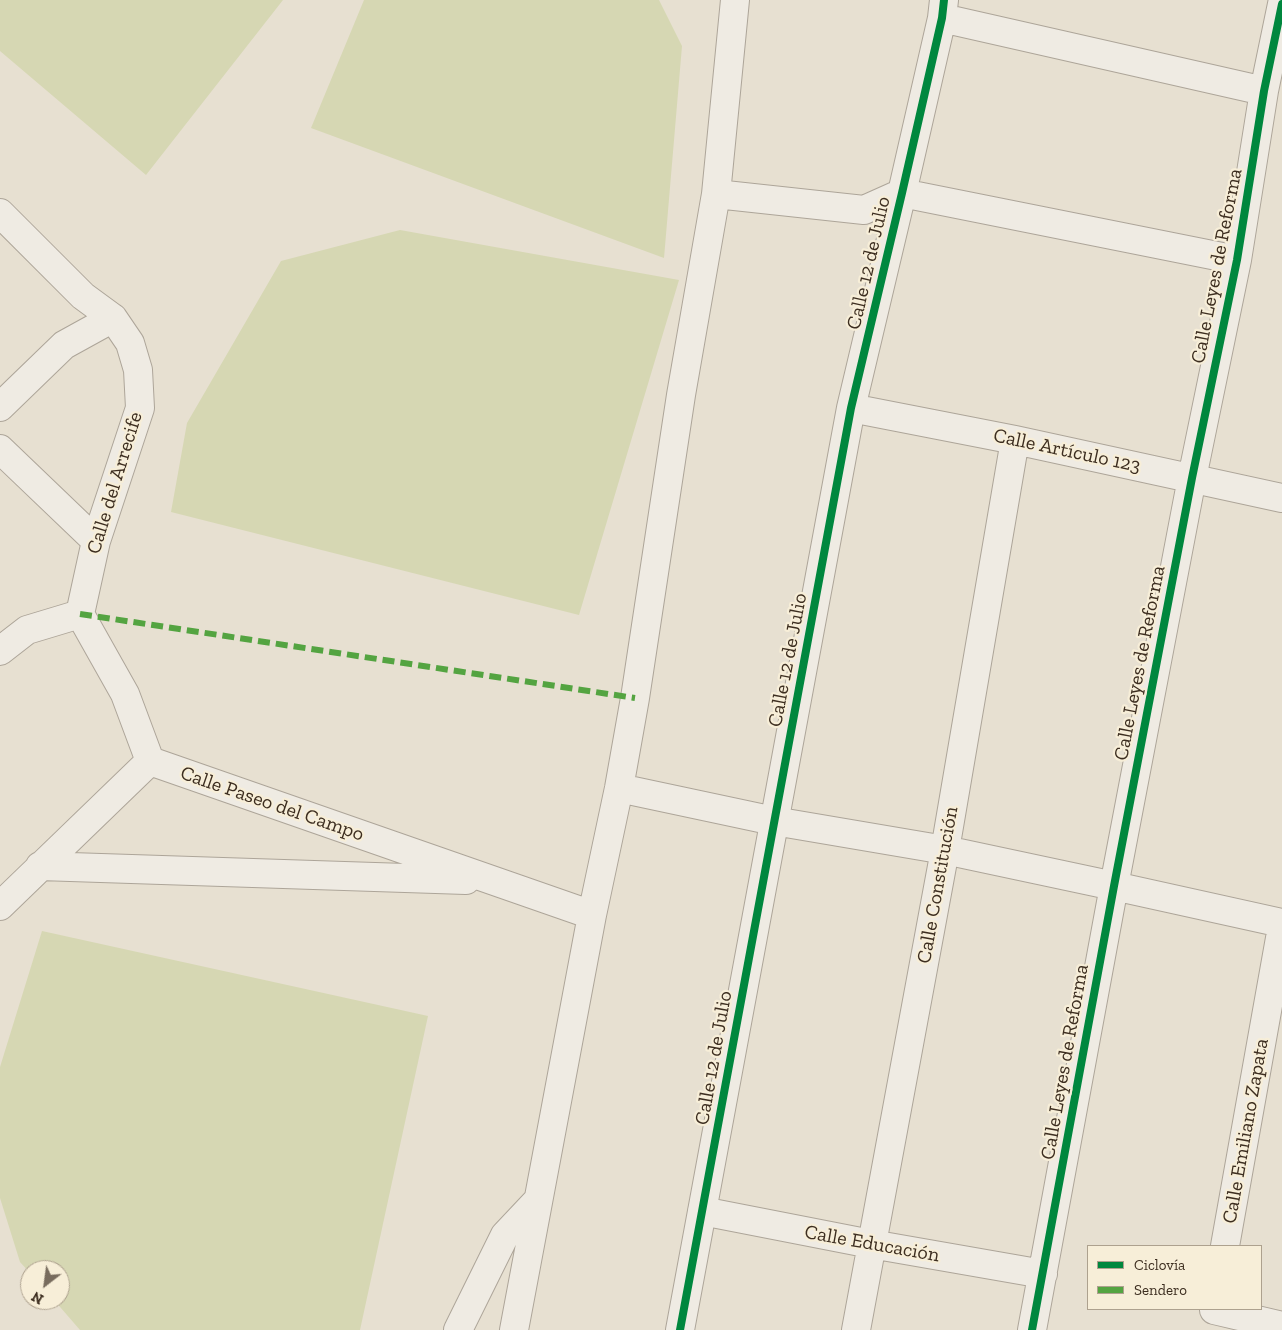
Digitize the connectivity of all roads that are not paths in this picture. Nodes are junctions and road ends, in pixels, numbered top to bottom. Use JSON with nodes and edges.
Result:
{"nodes":[{"id":1,"x":735,"y":0,"type":"edge"},
{"id":2,"x":1282,"y":4,"type":"edge"},
{"id":3,"x":943,"y":9,"type":"edge"},
{"id":4,"x":1264,"y":92,"type":"junction"},
{"id":5,"x":902,"y":193,"type":"junction"},
{"id":6,"x":716,"y":194,"type":"junction"},
{"id":7,"x":0,"y":213,"type":"edge"},
{"id":8,"x":1237,"y":260,"type":"junction"},
{"id":9,"x":113,"y":318,"type":"junction"},
{"id":10,"x":0,"y":407,"type":"edge"},
{"id":11,"x":851,"y":408,"type":"junction"},
{"id":12,"x":1015,"y":440,"type":"junction"},
{"id":13,"x":0,"y":449,"type":"edge"},
{"id":14,"x":1192,"y":478,"type":"junction"},
{"id":15,"x":1282,"y":498,"type":"edge"},
{"id":16,"x":96,"y":541,"type":"junction"},
{"id":17,"x":80,"y":614,"type":"junction"},
{"id":18,"x":0,"y":651,"type":"edge"},
{"id":19,"x":150,"y":761,"type":"junction"},
{"id":20,"x":619,"y":788,"type":"junction"},
{"id":21,"x":774,"y":821,"type":"junction"},
{"id":22,"x":945,"y":850,"type":"junction"},
{"id":23,"x":40,"y":866,"type":"junction"},
{"id":24,"x":495,"y":881,"type":"junction"},
{"id":25,"x":1114,"y":886,"type":"junction"},
{"id":26,"x":0,"y":906,"type":"edge"},
{"id":27,"x":592,"y":915,"type":"junction"},
{"id":28,"x":1282,"y":923,"type":"edge"},
{"id":29,"x":1282,"y":928,"type":"edge"},
{"id":30,"x":538,"y":1200,"type":"junction"},
{"id":31,"x":702,"y":1211,"type":"junction"},
{"id":32,"x":871,"y":1244,"type":"junction"},
{"id":33,"x":1225,"y":1245,"type":"edge"},
{"id":34,"x":1042,"y":1274,"type":"junction"},
{"id":35,"x":1213,"y":1316,"type":"edge"},
{"id":36,"x":1282,"y":1326,"type":"edge"},
{"id":37,"x":458,"y":1330,"type":"edge"},
{"id":38,"x":514,"y":1330,"type":"edge"},
{"id":39,"x":680,"y":1330,"type":"edge"},
{"id":40,"x":856,"y":1330,"type":"edge"},
{"id":41,"x":1032,"y":1330,"type":"edge"}],
"edges":[{"from":1,"to":6,"type":"street"},
{"from":2,"to":4,"type":"street","name":"Calle Leyes de Reforma"},
{"from":3,"to":4,"type":"street"},
{"from":3,"to":5,"type":"street","name":"Calle 12 de Julio"},
{"from":4,"to":8,"type":"street","name":"Calle Leyes de Reforma"},
{"from":5,"to":6,"type":"street"},
{"from":5,"to":8,"type":"street"},
{"from":5,"to":11,"type":"street","name":"Calle 12 de Julio"},
{"from":6,"to":20,"type":"street"},
{"from":7,"to":9,"type":"street","name":"Calle del Arrecife"},
{"from":8,"to":14,"type":"street","name":"Calle Leyes de Reforma"},
{"from":9,"to":10,"type":"street"},
{"from":9,"to":16,"type":"street","name":"Calle del Arrecife"},
{"from":11,"to":12,"type":"street","name":"Calle Artículo 123"},
{"from":11,"to":21,"type":"street","name":"Calle 12 de Julio"},
{"from":12,"to":14,"type":"street","name":"Calle Artículo 123"},
{"from":12,"to":22,"type":"street","name":"Calle Constitución"},
{"from":13,"to":16,"type":"street"},
{"from":14,"to":15,"type":"street","name":"Calle Artículo 123"},
{"from":14,"to":25,"type":"street","name":"Calle Leyes de Reforma"},
{"from":16,"to":17,"type":"street","name":"Calle del Arrecife"},
{"from":17,"to":18,"type":"street"},
{"from":17,"to":19,"type":"street"},
{"from":19,"to":23,"type":"street"},
{"from":19,"to":24,"type":"street","name":"Calle Paseo del Campo"},
{"from":20,"to":21,"type":"street"},
{"from":20,"to":27,"type":"street"},
{"from":21,"to":22,"type":"street"},
{"from":21,"to":31,"type":"street","name":"Calle 12 de Julio"},
{"from":22,"to":25,"type":"street"},
{"from":22,"to":32,"type":"street","name":"Calle Constitución"},
{"from":23,"to":24,"type":"street"},
{"from":23,"to":26,"type":"street"},
{"from":24,"to":27,"type":"street","name":"Calle Paseo del Campo"},
{"from":25,"to":28,"type":"street"},
{"from":25,"to":34,"type":"street","name":"Calle Leyes de Reforma"},
{"from":27,"to":30,"type":"street"},
{"from":29,"to":33,"type":"street","name":"Calle Emiliano Zapata"},
{"from":30,"to":37,"type":"street"},
{"from":30,"to":38,"type":"street"},
{"from":31,"to":32,"type":"street","name":"Calle Educación"},
{"from":31,"to":39,"type":"street","name":"Calle 12 de Julio"},
{"from":32,"to":34,"type":"street","name":"Calle Educación"},
{"from":32,"to":40,"type":"street","name":"Calle Constitución"},
{"from":34,"to":41,"type":"street","name":"Calle Leyes de Reforma"},
{"from":35,"to":36,"type":"street"}]}
